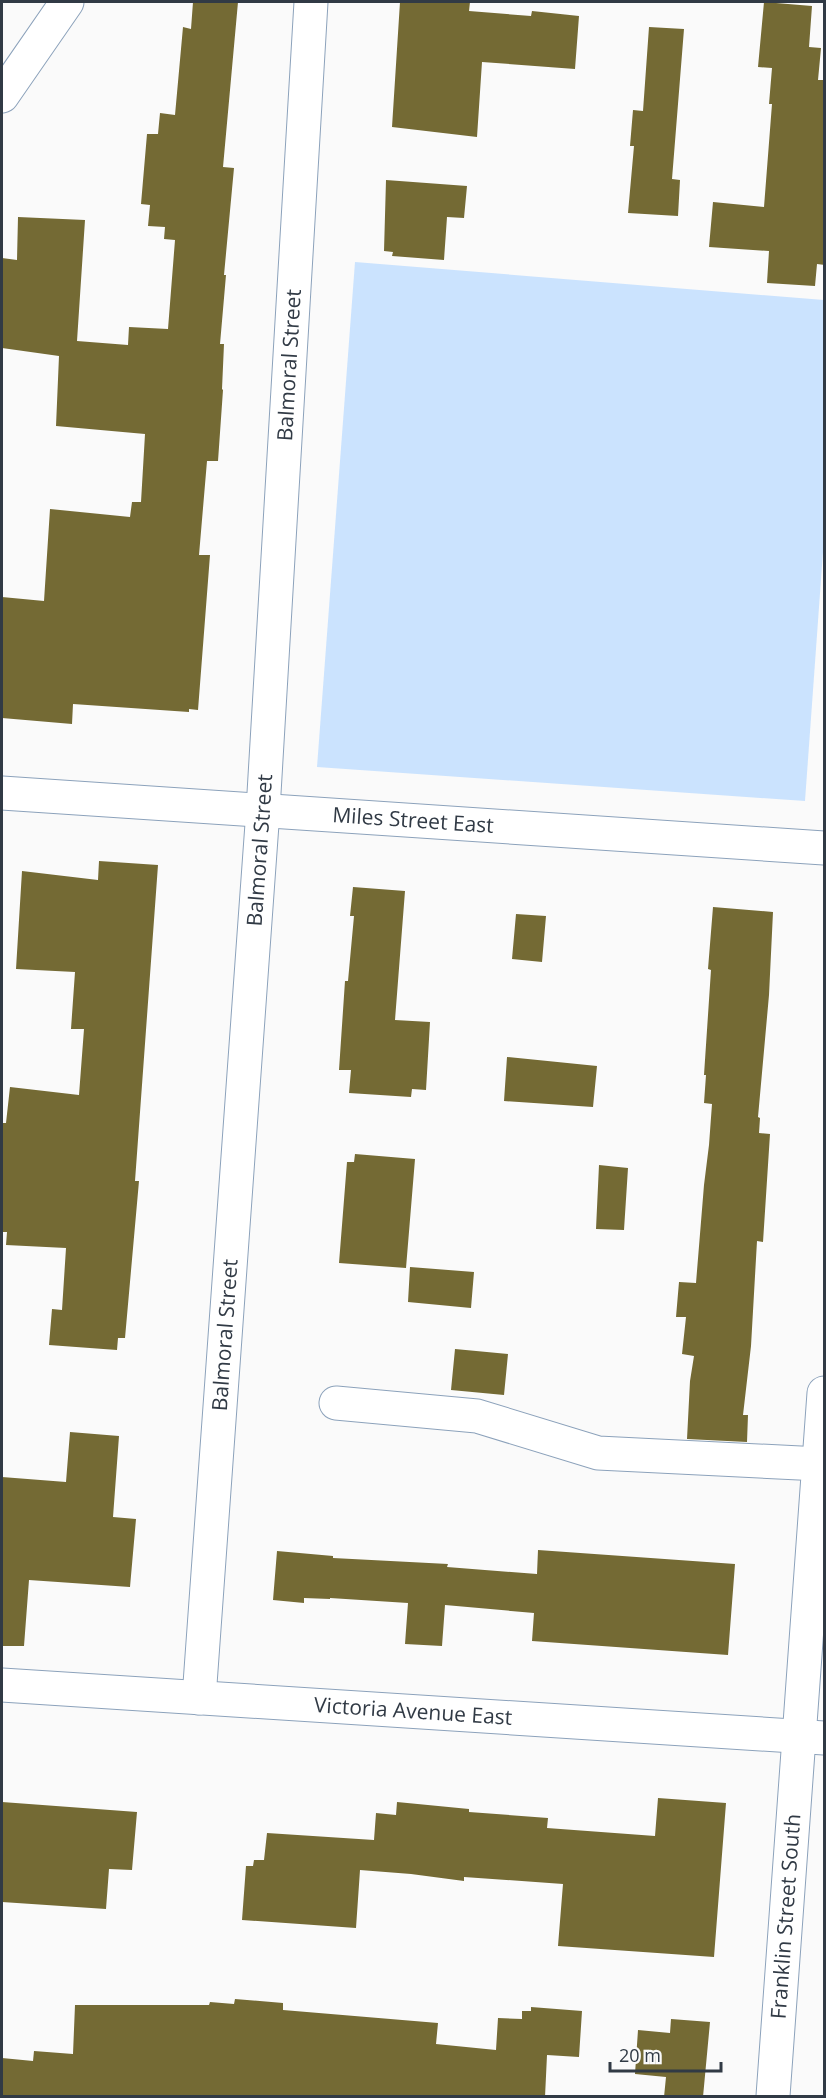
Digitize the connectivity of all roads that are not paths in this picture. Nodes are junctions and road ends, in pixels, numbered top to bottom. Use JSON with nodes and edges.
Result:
{"nodes":[{"id":1,"x":67,"y":2,"type":"edge"},
{"id":2,"x":311,"y":2,"type":"edge"},
{"id":3,"x":2,"y":96,"type":"edge"},
{"id":4,"x":2,"y":793,"type":"edge"},
{"id":5,"x":263,"y":810,"type":"junction"},
{"id":6,"x":825,"y":848,"type":"edge"},
{"id":7,"x":825,"y":1393,"type":"edge"},
{"id":8,"x":336,"y":1403,"type":"dead end"},
{"id":9,"x":819,"y":1464,"type":"junction"},
{"id":10,"x":2,"y":1685,"type":"edge"},
{"id":11,"x":199,"y":1698,"type":"junction"},
{"id":12,"x":811,"y":1737,"type":"edge"},
{"id":13,"x":773,"y":2097,"type":"edge"}],
"edges":[{"from":1,"to":3,"type":"street"},
{"from":2,"to":5,"type":"street","name":"Balmoral Street"},
{"from":4,"to":5,"type":"street","name":"Miles Street East"},
{"from":5,"to":6,"type":"street","name":"Miles Street East"},
{"from":5,"to":11,"type":"street","name":"Balmoral Street"},
{"from":7,"to":9,"type":"street","name":"Franklin Street South"},
{"from":8,"to":9,"type":"street"},
{"from":9,"to":12,"type":"street","name":"Franklin Street South"},
{"from":10,"to":11,"type":"street","name":"Victoria Avenue East"},
{"from":11,"to":12,"type":"street","name":"Victoria Avenue East"},
{"from":12,"to":13,"type":"street","name":"Franklin Street South"}]}
